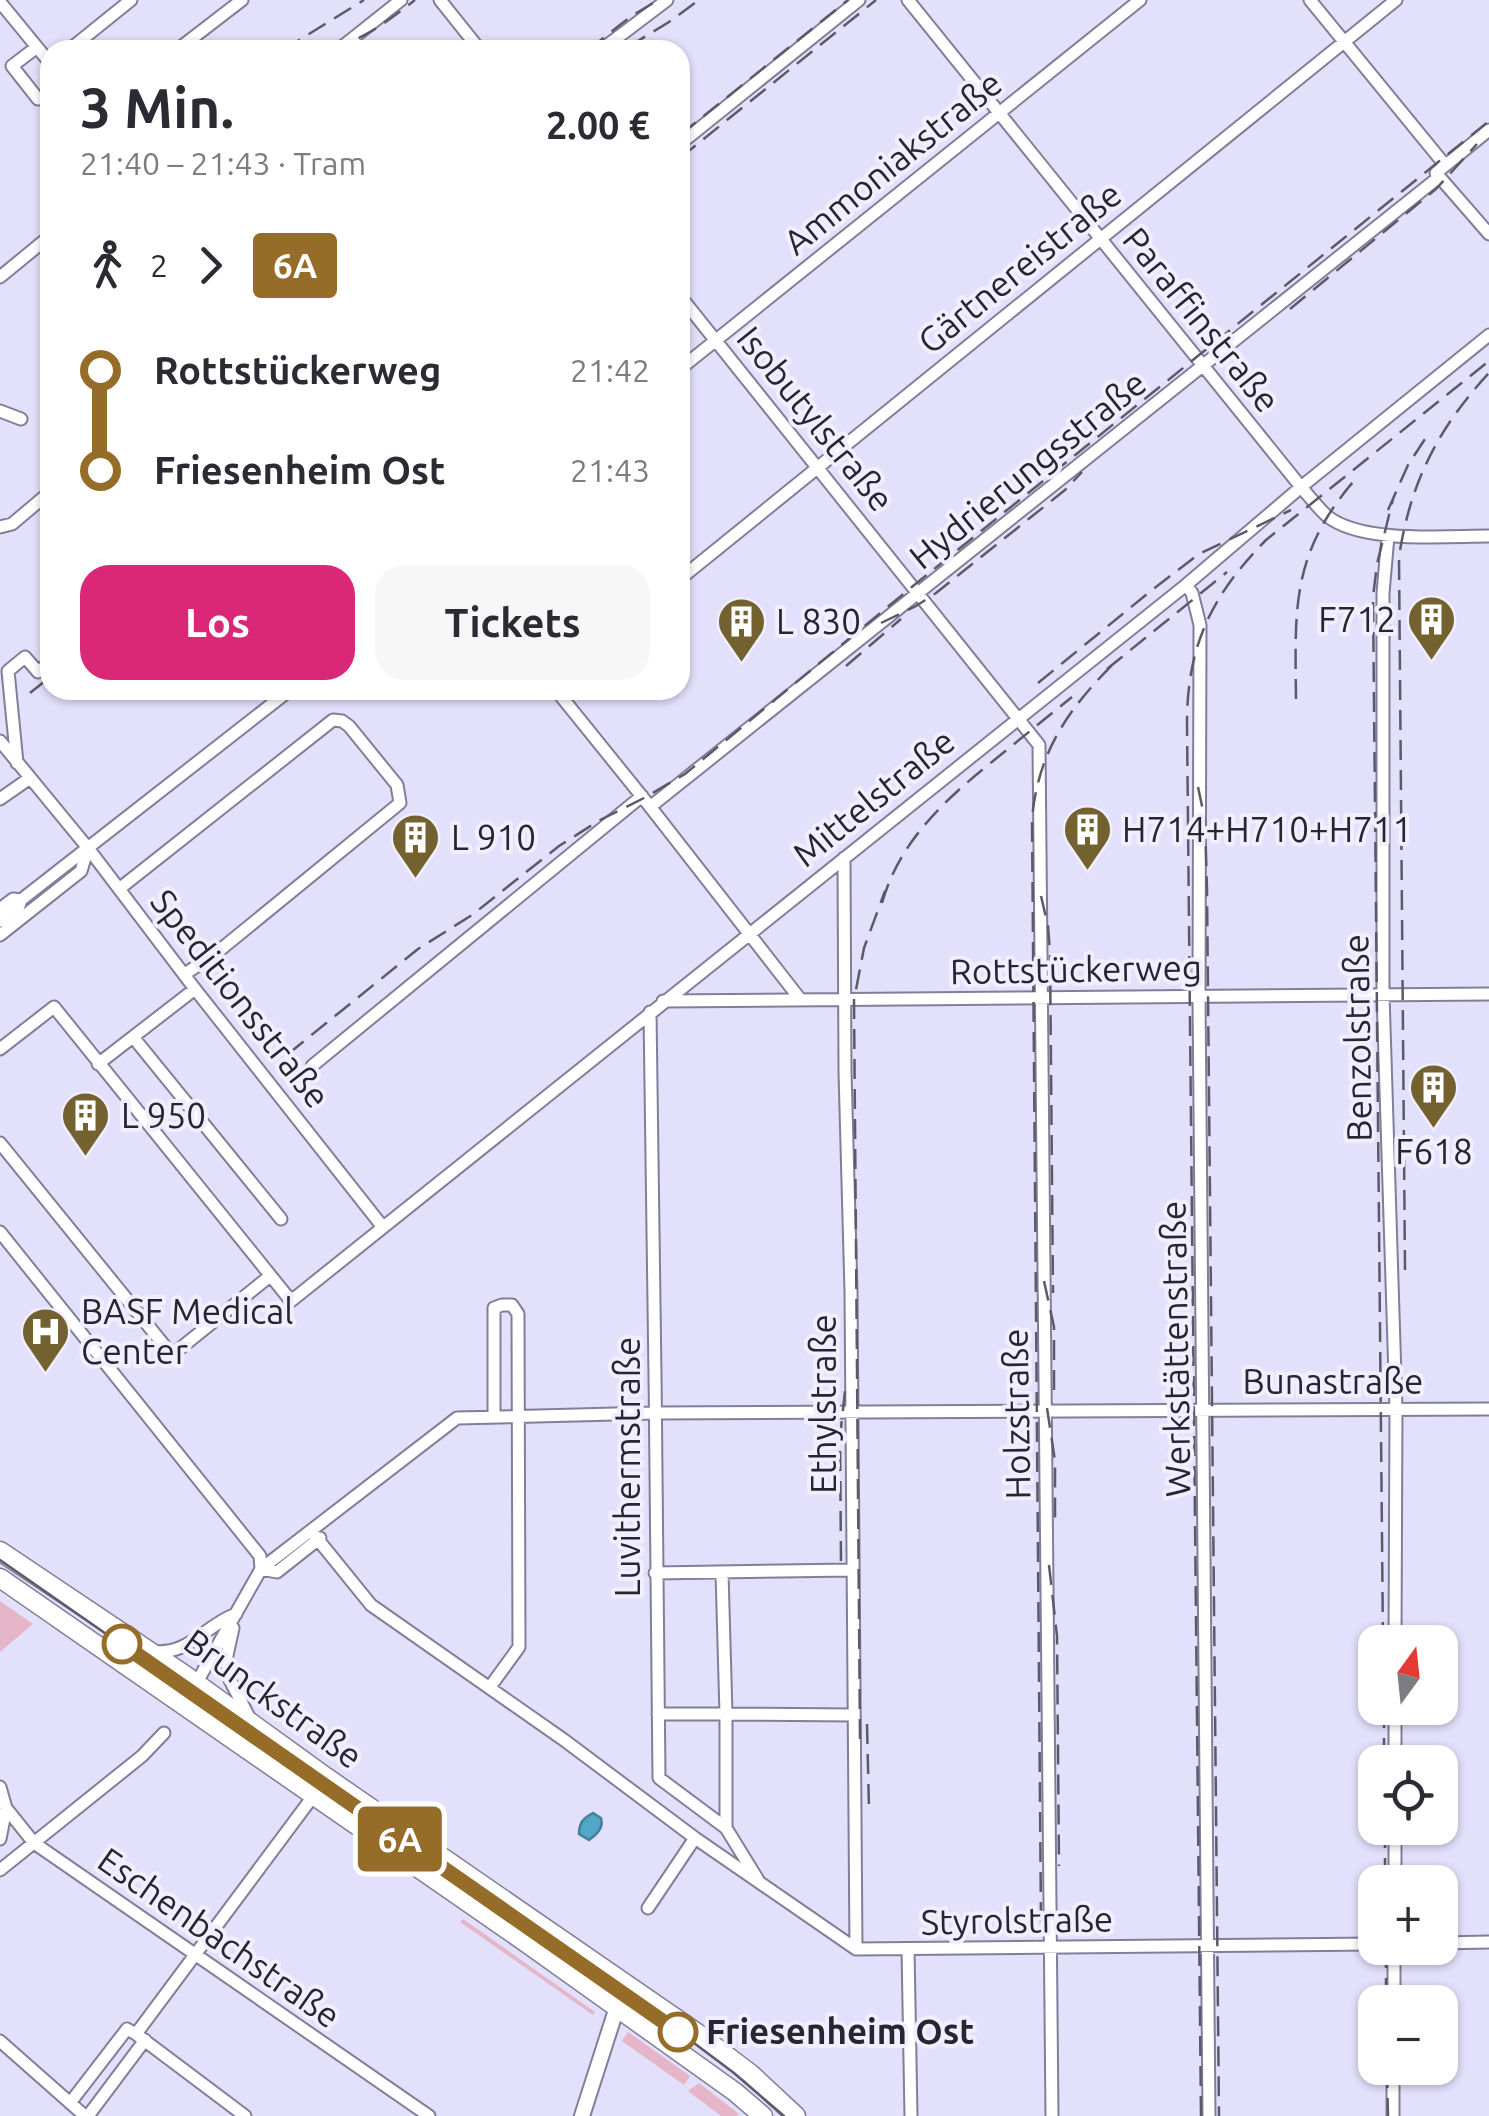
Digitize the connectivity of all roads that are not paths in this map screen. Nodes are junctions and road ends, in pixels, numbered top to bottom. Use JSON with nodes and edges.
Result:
{"nodes":[{"id":1,"x":131,"y":0,"type":"edge"},
{"id":2,"x":242,"y":0,"type":"edge"},
{"id":3,"x":402,"y":0,"type":"edge"},
{"id":4,"x":440,"y":0,"type":"edge"},
{"id":5,"x":666,"y":0,"type":"edge"},
{"id":6,"x":860,"y":0,"type":"edge"},
{"id":7,"x":908,"y":0,"type":"edge"},
{"id":8,"x":1140,"y":0,"type":"edge"},
{"id":9,"x":1310,"y":0,"type":"edge"},
{"id":10,"x":1396,"y":0,"type":"edge"},
{"id":11,"x":0,"y":2,"type":"edge"},
{"id":12,"x":81,"y":40,"type":"edge"},
{"id":13,"x":190,"y":40,"type":"edge"},
{"id":14,"x":351,"y":40,"type":"edge"},
{"id":15,"x":472,"y":40,"type":"edge"},
{"id":16,"x":614,"y":40,"type":"edge"},
{"id":17,"x":1343,"y":42,"type":"junction"},
{"id":18,"x":37,"y":47,"type":"junction"},
{"id":19,"x":40,"y":51,"type":"edge"},
{"id":20,"x":40,"y":99,"type":"edge"},
{"id":21,"x":1000,"y":113,"type":"junction"},
{"id":22,"x":1489,"y":130,"type":"edge"},
{"id":23,"x":690,"y":136,"type":"edge"},
{"id":24,"x":1440,"y":172,"type":"junction"},
{"id":25,"x":1489,"y":234,"type":"edge"},
{"id":26,"x":1100,"y":238,"type":"junction"},
{"id":27,"x":40,"y":244,"type":"edge"},
{"id":28,"x":0,"y":278,"type":"edge"},
{"id":29,"x":690,"y":308,"type":"edge"},
{"id":30,"x":1489,"y":335,"type":"edge"},
{"id":31,"x":716,"y":340,"type":"junction"},
{"id":32,"x":690,"y":362,"type":"edge"},
{"id":33,"x":1203,"y":366,"type":"junction"},
{"id":34,"x":0,"y":411,"type":"edge"},
{"id":35,"x":22,"y":419,"type":"dead end"},
{"id":36,"x":817,"y":467,"type":"junction"},
{"id":37,"x":1301,"y":487,"type":"junction"},
{"id":38,"x":40,"y":500,"type":"edge"},
{"id":39,"x":0,"y":527,"type":"edge"},
{"id":40,"x":1388,"y":536,"type":"junction"},
{"id":41,"x":1489,"y":536,"type":"edge"},
{"id":42,"x":690,"y":572,"type":"edge"},
{"id":43,"x":1186,"y":585,"type":"junction"},
{"id":44,"x":919,"y":592,"type":"junction"},
{"id":45,"x":40,"y":670,"type":"edge"},
{"id":46,"x":277,"y":700,"type":"edge"},
{"id":47,"x":564,"y":700,"type":"edge"},
{"id":48,"x":1017,"y":718,"type":"junction"},
{"id":49,"x":0,"y":741,"type":"edge"},
{"id":50,"x":18,"y":763,"type":"junction"},
{"id":51,"x":30,"y":778,"type":"junction"},
{"id":52,"x":0,"y":799,"type":"edge"},
{"id":53,"x":646,"y":801,"type":"junction"},
{"id":54,"x":88,"y":848,"type":"junction"},
{"id":55,"x":844,"y":858,"type":"junction"},
{"id":56,"x":119,"y":889,"type":"junction"},
{"id":57,"x":20,"y":903,"type":"junction"},
{"id":58,"x":36,"y":908,"type":"junction"},
{"id":59,"x":0,"y":909,"type":"edge"},
{"id":60,"x":0,"y":932,"type":"edge"},
{"id":61,"x":750,"y":934,"type":"junction"},
{"id":62,"x":184,"y":974,"type":"junction"},
{"id":63,"x":195,"y":990,"type":"junction"},
{"id":64,"x":1383,"y":994,"type":"junction"},
{"id":65,"x":1489,"y":994,"type":"edge"},
{"id":66,"x":1199,"y":997,"type":"junction"},
{"id":67,"x":1040,"y":998,"type":"junction"},
{"id":68,"x":800,"y":999,"type":"junction"},
{"id":69,"x":846,"y":1000,"type":"junction"},
{"id":70,"x":664,"y":1002,"type":"junction"},
{"id":71,"x":650,"y":1012,"type":"junction"},
{"id":72,"x":134,"y":1038,"type":"junction"},
{"id":73,"x":0,"y":1048,"type":"edge"},
{"id":74,"x":98,"y":1064,"type":"junction"},
{"id":75,"x":312,"y":1066,"type":"dead end"},
{"id":76,"x":0,"y":1143,"type":"edge"},
{"id":77,"x":281,"y":1219,"type":"dead end"},
{"id":78,"x":382,"y":1226,"type":"junction"},
{"id":79,"x":0,"y":1232,"type":"edge"},
{"id":80,"x":270,"y":1276,"type":"junction"},
{"id":81,"x":1489,"y":1409,"type":"edge"},
{"id":82,"x":1204,"y":1410,"type":"junction"},
{"id":83,"x":1396,"y":1410,"type":"junction"},
{"id":84,"x":1044,"y":1411,"type":"junction"},
{"id":85,"x":852,"y":1412,"type":"junction"},
{"id":86,"x":654,"y":1413,"type":"junction"},
{"id":87,"x":494,"y":1416,"type":"junction"},
{"id":88,"x":518,"y":1416,"type":"junction"},
{"id":89,"x":315,"y":1536,"type":"junction"},
{"id":90,"x":0,"y":1550,"type":"edge"},
{"id":91,"x":261,"y":1569,"type":"junction"},
{"id":92,"x":852,"y":1570,"type":"junction"},
{"id":93,"x":722,"y":1572,"type":"junction"},
{"id":94,"x":655,"y":1573,"type":"junction"},
{"id":95,"x":0,"y":1578,"type":"edge"},
{"id":96,"x":236,"y":1614,"type":"junction"},
{"id":97,"x":1396,"y":1625,"type":"edge"},
{"id":98,"x":150,"y":1650,"type":"junction"},
{"id":99,"x":197,"y":1683,"type":"junction"},
{"id":100,"x":490,"y":1687,"type":"junction"},
{"id":101,"x":184,"y":1705,"type":"junction"},
{"id":102,"x":658,"y":1714,"type":"junction"},
{"id":103,"x":726,"y":1714,"type":"junction"},
{"id":104,"x":854,"y":1715,"type":"junction"},
{"id":105,"x":254,"y":1725,"type":"junction"},
{"id":106,"x":164,"y":1734,"type":"dead end"},
{"id":107,"x":0,"y":1787,"type":"edge"},
{"id":108,"x":314,"y":1795,"type":"junction"},
{"id":109,"x":6,"y":1808,"type":"junction"},
{"id":110,"x":726,"y":1828,"type":"junction"},
{"id":111,"x":695,"y":1838,"type":"junction"},
{"id":112,"x":0,"y":1840,"type":"edge"},
{"id":113,"x":34,"y":1843,"type":"junction"},
{"id":114,"x":0,"y":1870,"type":"edge"},
{"id":115,"x":758,"y":1880,"type":"junction"},
{"id":116,"x":648,"y":1908,"type":"dead end"},
{"id":117,"x":1489,"y":1942,"type":"edge"},
{"id":118,"x":1458,"y":1943,"type":"edge"},
{"id":119,"x":1358,"y":1944,"type":"edge"},
{"id":120,"x":1209,"y":1945,"type":"junction"},
{"id":121,"x":1050,"y":1948,"type":"junction"},
{"id":122,"x":856,"y":1950,"type":"junction"},
{"id":123,"x":908,"y":1950,"type":"junction"},
{"id":124,"x":194,"y":1956,"type":"junction"},
{"id":125,"x":620,"y":1980,"type":"junction"},
{"id":126,"x":617,"y":2007,"type":"junction"},
{"id":127,"x":136,"y":2034,"type":"junction"},
{"id":128,"x":0,"y":2041,"type":"edge"},
{"id":129,"x":1393,"y":2085,"type":"edge"},
{"id":130,"x":79,"y":2112,"type":"edge"},
{"id":131,"x":245,"y":2116,"type":"edge"},
{"id":132,"x":429,"y":2116,"type":"edge"},
{"id":133,"x":582,"y":2116,"type":"edge"},
{"id":134,"x":763,"y":2116,"type":"edge"},
{"id":135,"x":796,"y":2116,"type":"edge"},
{"id":136,"x":911,"y":2116,"type":"edge"},
{"id":137,"x":1052,"y":2116,"type":"edge"},
{"id":138,"x":1209,"y":2116,"type":"edge"},
{"id":139,"x":1393,"y":2116,"type":"edge"}],
"edges":[{"from":1,"to":12,"type":"street"},
{"from":2,"to":13,"type":"street"},
{"from":3,"to":14,"type":"street"},
{"from":4,"to":15,"type":"street"},
{"from":5,"to":16,"type":"street"},
{"from":6,"to":23,"type":"street"},
{"from":7,"to":21,"type":"street","name":"Paraffinstraße"},
{"from":8,"to":21,"type":"street","name":"Ammoniakstraße"},
{"from":9,"to":17,"type":"street"},
{"from":10,"to":17,"type":"street","name":"Gärtnereistraße"},
{"from":11,"to":18,"type":"street"},
{"from":17,"to":24,"type":"street"},
{"from":17,"to":26,"type":"street","name":"Gärtnereistraße"},
{"from":18,"to":19,"type":"street"},
{"from":18,"to":20,"type":"street"},
{"from":21,"to":26,"type":"street","name":"Paraffinstraße"},
{"from":21,"to":31,"type":"street","name":"Ammoniakstraße"},
{"from":22,"to":24,"type":"street","name":"Hydrierungsstraße"},
{"from":24,"to":25,"type":"street"},
{"from":24,"to":33,"type":"street","name":"Hydrierungsstraße"},
{"from":26,"to":33,"type":"street","name":"Paraffinstraße"},
{"from":26,"to":36,"type":"street","name":"Gärtnereistraße"},
{"from":27,"to":28,"type":"street"},
{"from":29,"to":31,"type":"street","name":"Isobutylstraße"},
{"from":30,"to":37,"type":"street","name":"Mittelstraße"},
{"from":31,"to":32,"type":"street","name":"Ammoniakstraße"},
{"from":31,"to":36,"type":"street","name":"Isobutylstraße"},
{"from":33,"to":37,"type":"street","name":"Paraffinstraße"},
{"from":33,"to":44,"type":"street","name":"Hydrierungsstraße"},
{"from":34,"to":35,"type":"street"},
{"from":36,"to":42,"type":"street","name":"Gärtnereistraße"},
{"from":36,"to":44,"type":"street","name":"Isobutylstraße"},
{"from":37,"to":40,"type":"street"},
{"from":37,"to":43,"type":"street","name":"Mittelstraße"},
{"from":38,"to":39,"type":"street"},
{"from":40,"to":41,"type":"street"},
{"from":40,"to":64,"type":"street","name":"Benzolstraße"},
{"from":43,"to":48,"type":"street","name":"Mittelstraße"},
{"from":43,"to":66,"type":"street","name":"Werkstättenstraße"},
{"from":44,"to":48,"type":"street","name":"Isobutylstraße"},
{"from":44,"to":53,"type":"street","name":"Hydrierungsstraße"},
{"from":45,"to":50,"type":"street"},
{"from":46,"to":54,"type":"street"},
{"from":47,"to":53,"type":"street"},
{"from":48,"to":55,"type":"street","name":"Mittelstraße"},
{"from":48,"to":67,"type":"street","name":"Holzstraße"},
{"from":49,"to":50,"type":"street","name":"Speditionsstraße"},
{"from":50,"to":51,"type":"street","name":"Speditionsstraße"},
{"from":51,"to":52,"type":"street"},
{"from":51,"to":54,"type":"street","name":"Speditionsstraße"},
{"from":53,"to":61,"type":"street"},
{"from":53,"to":75,"type":"street","name":"Hydrierungsstraße"},
{"from":54,"to":56,"type":"street","name":"Speditionsstraße"},
{"from":54,"to":57,"type":"street"},
{"from":54,"to":58,"type":"street"},
{"from":55,"to":61,"type":"street","name":"Mittelstraße"},
{"from":55,"to":69,"type":"street","name":"Ethylstraße"},
{"from":56,"to":62,"type":"street","name":"Speditionsstraße"},
{"from":56,"to":62,"type":"street"},
{"from":57,"to":58,"type":"street"},
{"from":57,"to":59,"type":"street"},
{"from":57,"to":60,"type":"street"},
{"from":58,"to":60,"type":"street"},
{"from":61,"to":68,"type":"street"},
{"from":61,"to":70,"type":"street","name":"Mittelstraße"},
{"from":62,"to":63,"type":"street","name":"Speditionsstraße"},
{"from":63,"to":72,"type":"street"},
{"from":63,"to":78,"type":"street","name":"Speditionsstraße"},
{"from":64,"to":65,"type":"street","name":"Rottstückerweg"},
{"from":64,"to":66,"type":"street","name":"Rottstückerweg"},
{"from":64,"to":83,"type":"street","name":"Benzolstraße"},
{"from":66,"to":67,"type":"street","name":"Rottstückerweg"},
{"from":66,"to":82,"type":"street","name":"Werkstättenstraße"},
{"from":67,"to":69,"type":"street","name":"Rottstückerweg"},
{"from":67,"to":84,"type":"street","name":"Holzstraße"},
{"from":68,"to":69,"type":"street","name":"Rottstückerweg"},
{"from":68,"to":70,"type":"street","name":"Rottstückerweg"},
{"from":69,"to":85,"type":"street","name":"Ethylstraße"},
{"from":70,"to":71,"type":"street","name":"Mittelstraße"},
{"from":71,"to":78,"type":"street","name":"Mittelstraße"},
{"from":71,"to":86,"type":"street","name":"Luvithermstraße"},
{"from":72,"to":74,"type":"street"},
{"from":72,"to":77,"type":"street"},
{"from":73,"to":74,"type":"street"},
{"from":74,"to":80,"type":"street"},
{"from":76,"to":80,"type":"street"},
{"from":78,"to":80,"type":"street","name":"Mittelstraße"},
{"from":79,"to":91,"type":"street"},
{"from":81,"to":83,"type":"street","name":"Bunastraße"},
{"from":82,"to":83,"type":"street","name":"Bunastraße"},
{"from":82,"to":84,"type":"street","name":"Bunastraße"},
{"from":82,"to":120,"type":"street","name":"Werkstättenstraße"},
{"from":83,"to":97,"type":"street","name":"Benzolstraße"},
{"from":84,"to":85,"type":"street","name":"Bunastraße"},
{"from":84,"to":121,"type":"street","name":"Holzstraße"},
{"from":85,"to":86,"type":"street","name":"Bunastraße"},
{"from":85,"to":92,"type":"street","name":"Ethylstraße"},
{"from":86,"to":88,"type":"street","name":"Bunastraße"},
{"from":86,"to":94,"type":"street","name":"Luvithermstraße"},
{"from":87,"to":88,"type":"street"},
{"from":87,"to":88,"type":"street"},
{"from":87,"to":89,"type":"street"},
{"from":88,"to":100,"type":"street"},
{"from":89,"to":91,"type":"street"},
{"from":89,"to":100,"type":"street"},
{"from":90,"to":98,"type":"main road","name":"Brunckstraße"},
{"from":91,"to":96,"type":"street"},
{"from":92,"to":93,"type":"street"},
{"from":92,"to":104,"type":"street","name":"Ethylstraße"},
{"from":93,"to":94,"type":"street"},
{"from":93,"to":103,"type":"street"},
{"from":94,"to":102,"type":"street","name":"Luvithermstraße"},
{"from":95,"to":101,"type":"main road","name":"Brunckstraße"},
{"from":96,"to":98,"type":"street"},
{"from":96,"to":99,"type":"street"},
{"from":96,"to":105,"type":"street"},
{"from":98,"to":99,"type":"main road","name":"Brunckstraße"},
{"from":99,"to":101,"type":"street"},
{"from":99,"to":105,"type":"main road","name":"Brunckstraße"},
{"from":100,"to":111,"type":"street"},
{"from":101,"to":108,"type":"main road","name":"Brunckstraße"},
{"from":102,"to":103,"type":"street"},
{"from":102,"to":110,"type":"street","name":"Luvithermstraße"},
{"from":103,"to":104,"type":"street"},
{"from":103,"to":110,"type":"street"},
{"from":104,"to":122,"type":"street","name":"Ethylstraße"},
{"from":105,"to":125,"type":"main road","name":"Brunckstraße"},
{"from":106,"to":113,"type":"street"},
{"from":107,"to":109,"type":"street","name":"Eschenbachstraße"},
{"from":108,"to":124,"type":"street"},
{"from":108,"to":126,"type":"main road","name":"Brunckstraße"},
{"from":109,"to":112,"type":"street"},
{"from":109,"to":113,"type":"street","name":"Eschenbachstraße"},
{"from":110,"to":115,"type":"street","name":"Luvithermstraße"},
{"from":111,"to":115,"type":"street"},
{"from":111,"to":116,"type":"street"},
{"from":113,"to":114,"type":"street"},
{"from":113,"to":124,"type":"street","name":"Eschenbachstraße"},
{"from":115,"to":122,"type":"street"},
{"from":117,"to":118,"type":"street"},
{"from":119,"to":120,"type":"street","name":"Styrolstraße"},
{"from":120,"to":121,"type":"street","name":"Styrolstraße"},
{"from":120,"to":138,"type":"street","name":"Werkstättenstraße"},
{"from":121,"to":123,"type":"street","name":"Styrolstraße"},
{"from":121,"to":137,"type":"street","name":"Holzstraße"},
{"from":122,"to":123,"type":"street","name":"Styrolstraße"},
{"from":123,"to":136,"type":"street"},
{"from":124,"to":127,"type":"street"},
{"from":124,"to":132,"type":"street","name":"Eschenbachstraße"},
{"from":125,"to":126,"type":"street"},
{"from":125,"to":135,"type":"main road","name":"Brunckstraße"},
{"from":126,"to":133,"type":"street"},
{"from":126,"to":134,"type":"main road","name":"Brunckstraße"},
{"from":127,"to":130,"type":"street"},
{"from":127,"to":130,"type":"street"},
{"from":127,"to":131,"type":"street"},
{"from":128,"to":130,"type":"street"},
{"from":129,"to":139,"type":"street"}]}
